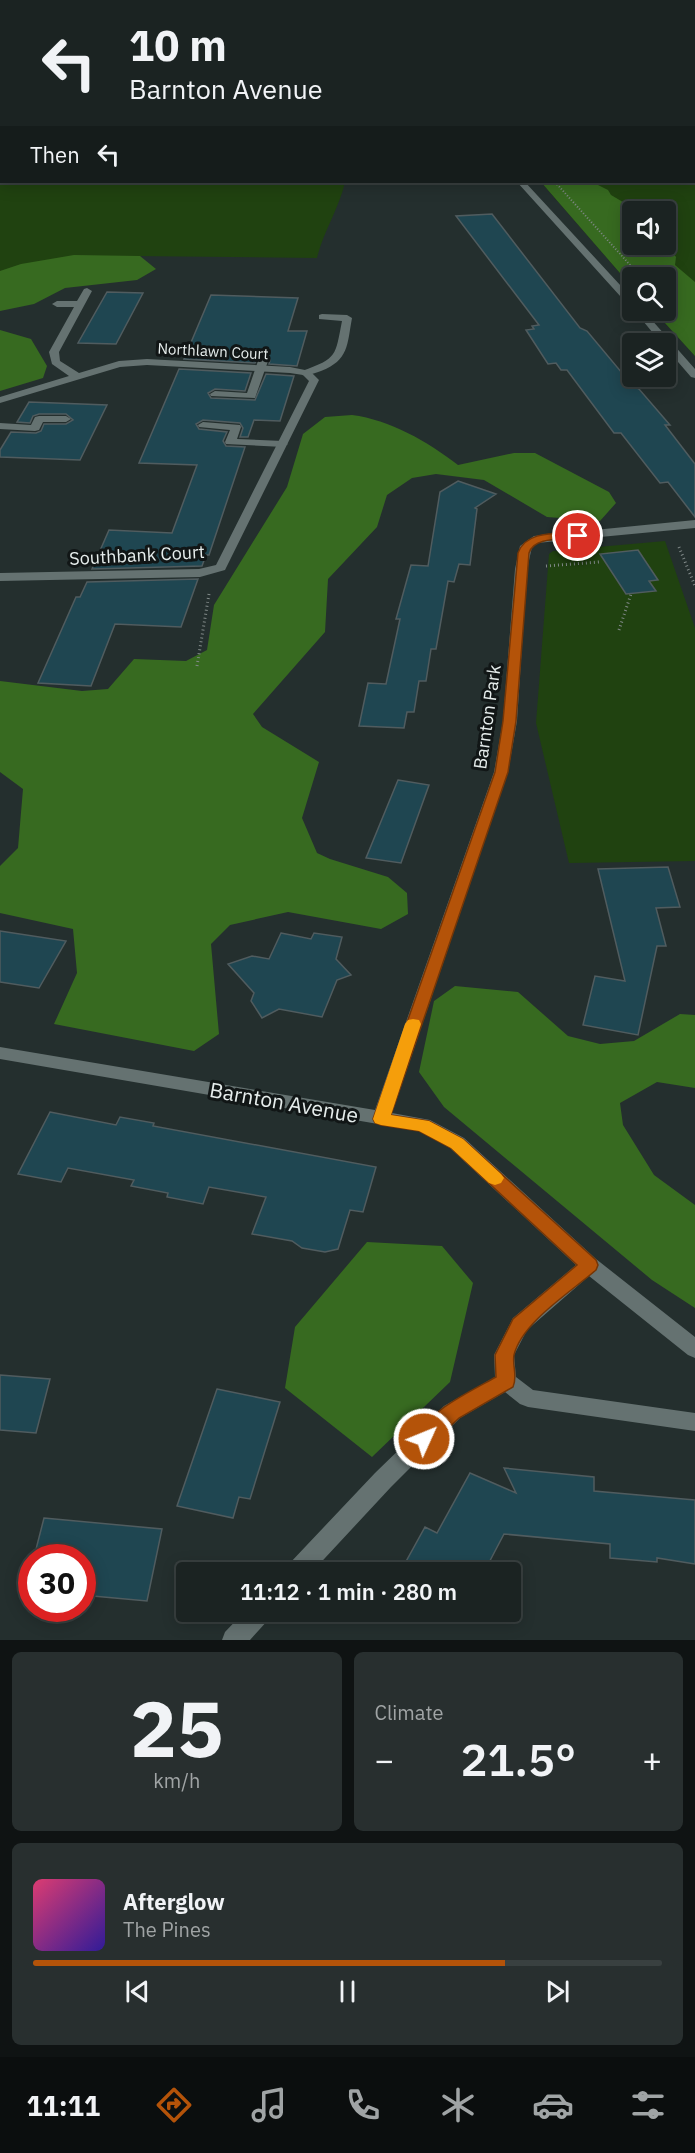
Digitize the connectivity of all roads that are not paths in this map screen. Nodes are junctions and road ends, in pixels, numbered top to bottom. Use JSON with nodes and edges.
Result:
{"nodes":[{"id":1,"x":522,"y":183,"type":"edge"},
{"id":2,"x":87,"y":291,"type":"dead end"},
{"id":3,"x":622,"y":293,"type":"edge"},
{"id":4,"x":57,"y":303,"type":"dead end"},
{"id":5,"x":80,"y":304,"type":"junction"},
{"id":6,"x":322,"y":317,"type":"dead end"},
{"id":7,"x":648,"y":321,"type":"edge"},
{"id":8,"x":262,"y":365,"type":"junction"},
{"id":9,"x":306,"y":374,"type":"junction"},
{"id":10,"x":695,"y":375,"type":"edge"},
{"id":11,"x":78,"y":377,"type":"junction"},
{"id":12,"x":215,"y":394,"type":"dead end"},
{"id":13,"x":0,"y":400,"type":"edge"},
{"id":14,"x":66,"y":419,"type":"dead end"},
{"id":15,"x":203,"y":425,"type":"dead end"},
{"id":16,"x":0,"y":426,"type":"edge"},
{"id":17,"x":283,"y":444,"type":"junction"},
{"id":18,"x":695,"y":524,"type":"edge"},
{"id":19,"x":0,"y":577,"type":"edge"},
{"id":20,"x":0,"y":1053,"type":"edge"},
{"id":21,"x":381,"y":1119,"type":"junction"},
{"id":22,"x":589,"y":1265,"type":"junction"},
{"id":23,"x":695,"y":1349,"type":"edge"},
{"id":24,"x":506,"y":1381,"type":"junction"},
{"id":25,"x":695,"y":1422,"type":"edge"},
{"id":26,"x":306,"y":1562,"type":"edge"},
{"id":27,"x":251,"y":1622,"type":"edge"},
{"id":28,"x":234,"y":1640,"type":"edge"}],
"edges":[{"from":1,"to":3,"type":"street"},
{"from":2,"to":5,"type":"street"},
{"from":4,"to":5,"type":"street"},
{"from":5,"to":11,"type":"street"},
{"from":6,"to":9,"type":"street"},
{"from":7,"to":10,"type":"street"},
{"from":8,"to":9,"type":"street","name":"Northlawn Court"},
{"from":8,"to":11,"type":"street","name":"Northlawn Court"},
{"from":8,"to":12,"type":"street"},
{"from":9,"to":17,"type":"street"},
{"from":11,"to":13,"type":"street","name":"Northlawn Court"},
{"from":14,"to":16,"type":"street"},
{"from":15,"to":17,"type":"street"},
{"from":17,"to":19,"type":"street","name":"Southbank Court"},
{"from":18,"to":21,"type":"street","name":"Barnton Park"},
{"from":20,"to":21,"type":"street","name":"Barnton Avenue"},
{"from":21,"to":22,"type":"street","name":"Barnton Avenue"},
{"from":22,"to":23,"type":"street","name":"Barnton Avenue"},
{"from":22,"to":24,"type":"street"},
{"from":24,"to":25,"type":"street"},
{"from":24,"to":26,"type":"street"},
{"from":27,"to":28,"type":"street"}]}
